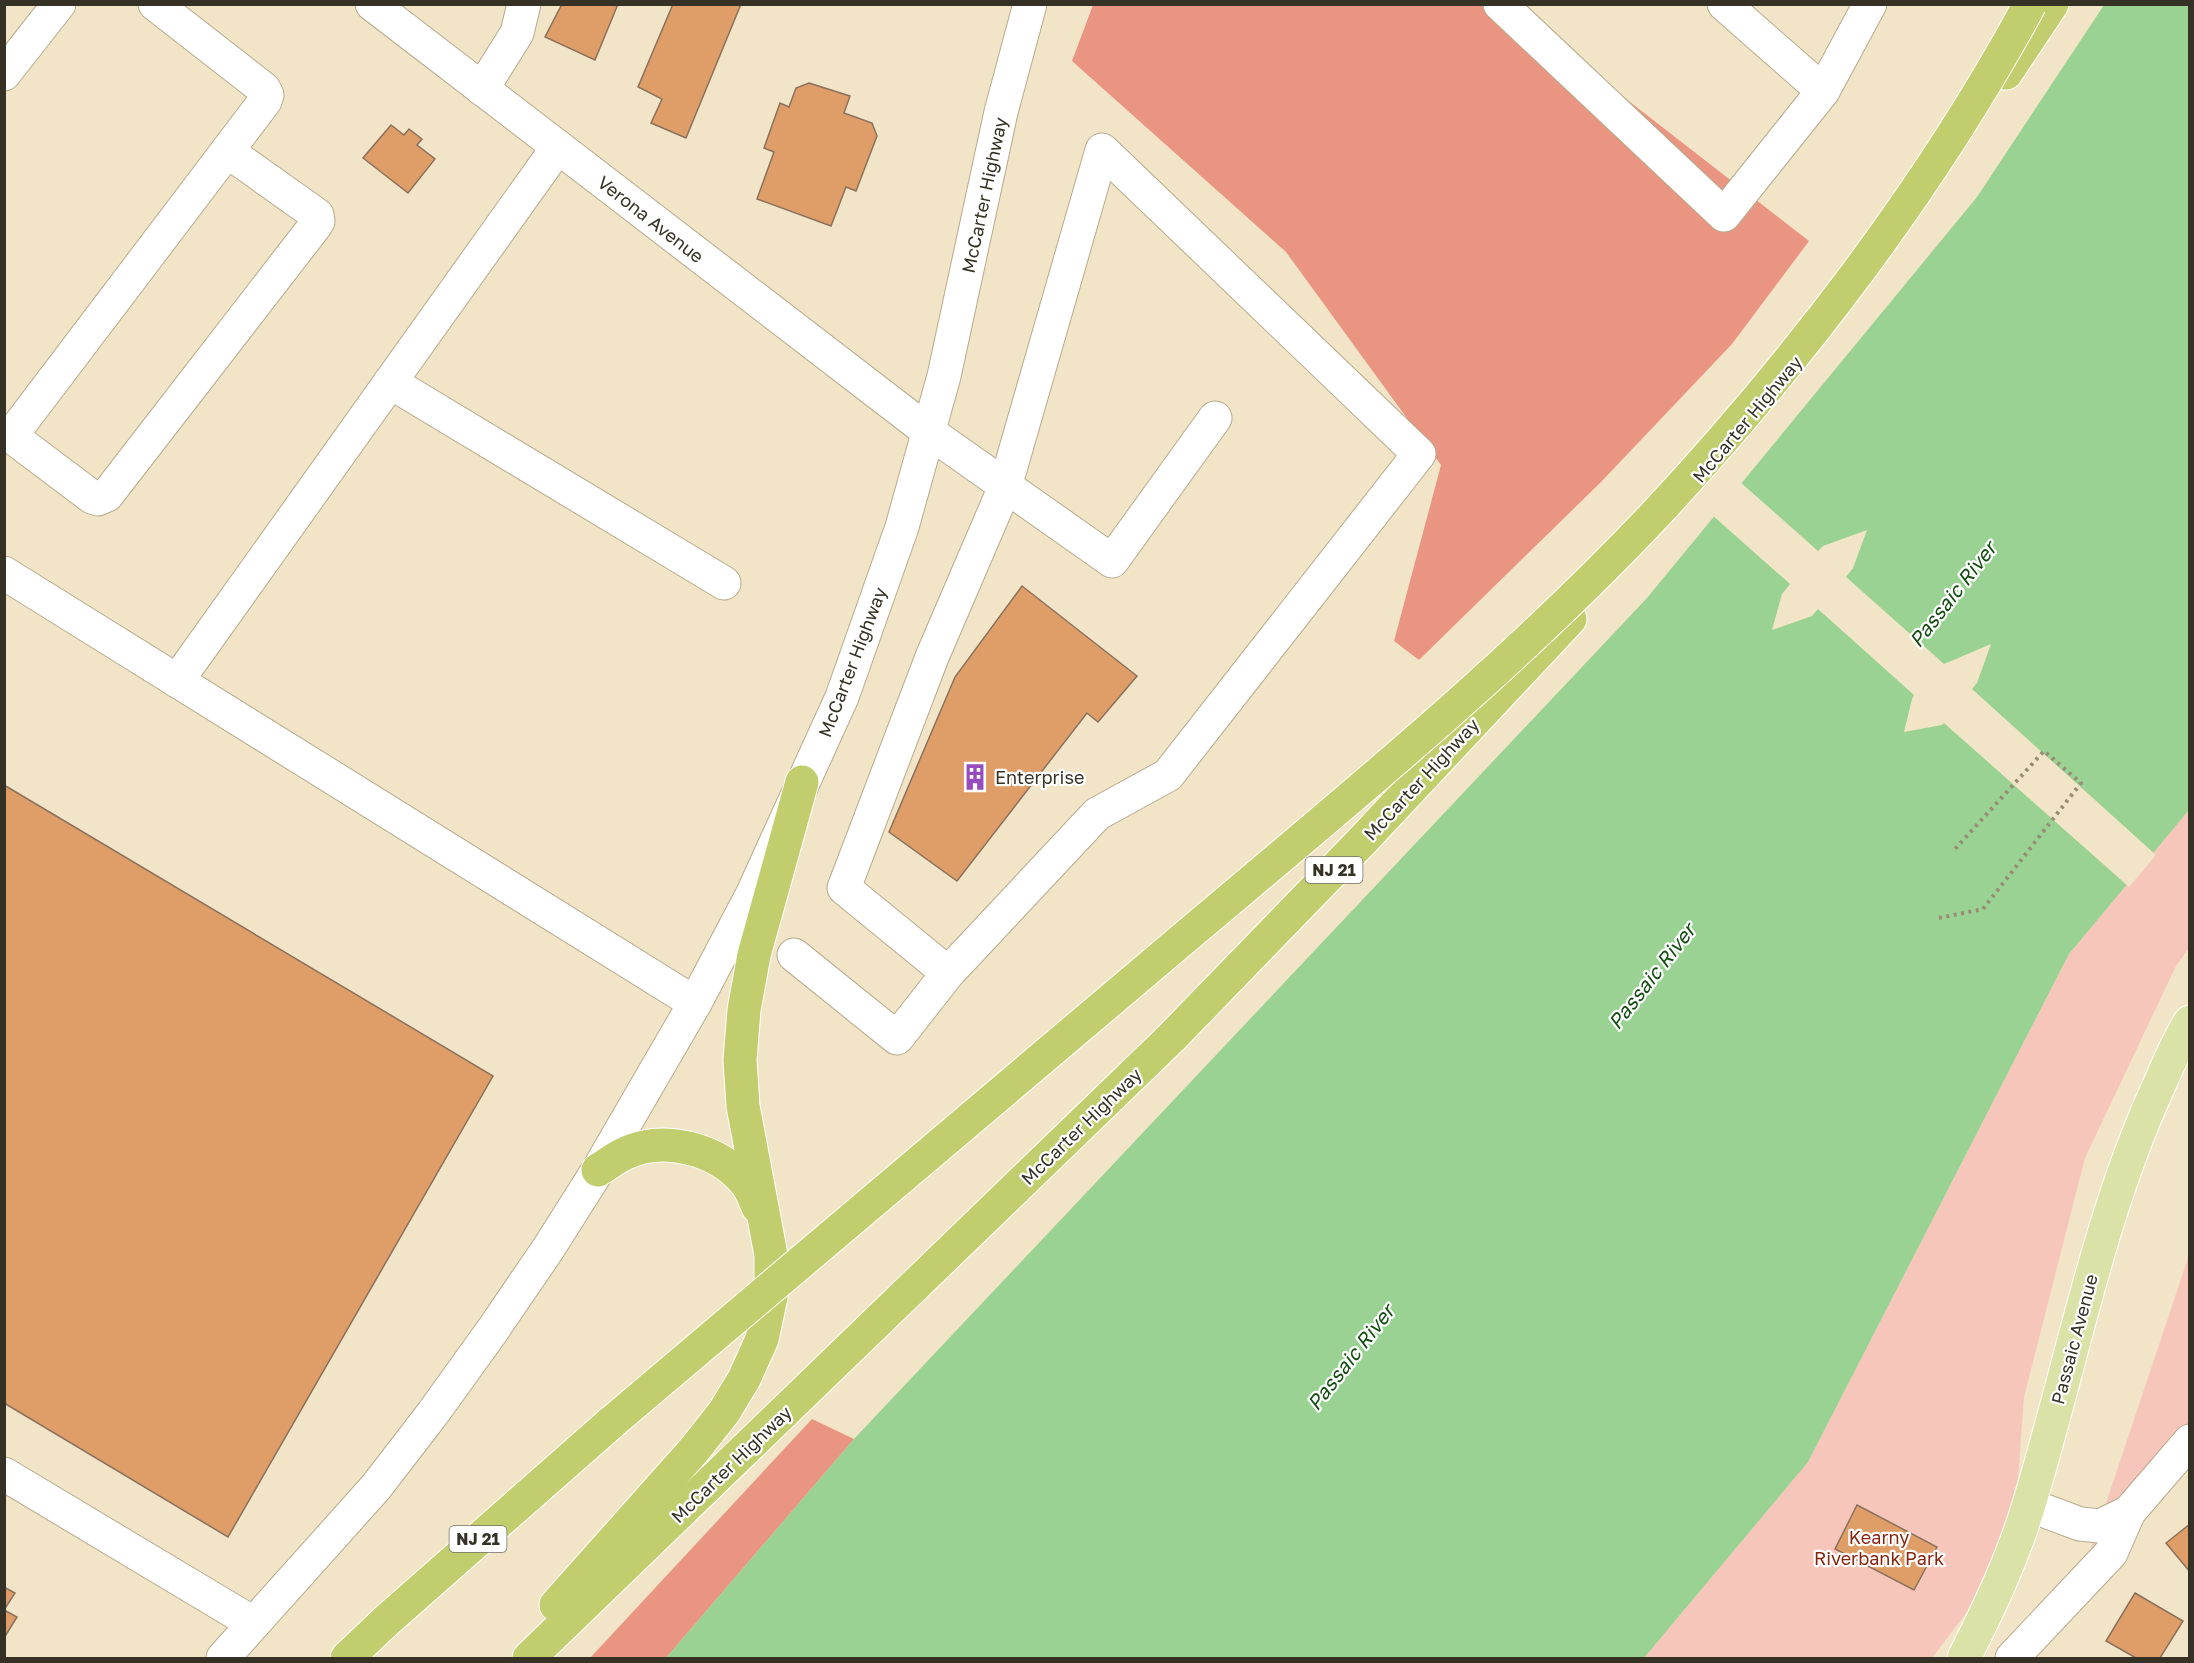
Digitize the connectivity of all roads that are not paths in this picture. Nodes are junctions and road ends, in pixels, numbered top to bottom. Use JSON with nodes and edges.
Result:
{"nodes":[{"id":1,"x":59,"y":4,"type":"edge"},
{"id":2,"x":155,"y":4,"type":"edge"},
{"id":3,"x":372,"y":4,"type":"edge"},
{"id":4,"x":524,"y":4,"type":"edge"},
{"id":5,"x":1030,"y":4,"type":"edge"},
{"id":6,"x":1500,"y":4,"type":"edge"},
{"id":7,"x":1724,"y":4,"type":"edge"},
{"id":8,"x":1870,"y":4,"type":"edge"},
{"id":9,"x":2030,"y":4,"type":"edge"},
{"id":10,"x":2052,"y":4,"type":"edge"},
{"id":11,"x":4,"y":74,"type":"edge"},
{"id":12,"x":482,"y":89,"type":"junction"},
{"id":13,"x":1823,"y":91,"type":"junction"},
{"id":14,"x":558,"y":147,"type":"junction"},
{"id":15,"x":228,"y":151,"type":"junction"},
{"id":16,"x":390,"y":382,"type":"junction"},
{"id":17,"x":1215,"y":418,"type":"dead end"},
{"id":18,"x":929,"y":432,"type":"junction"},
{"id":19,"x":8,"y":434,"type":"edge"},
{"id":20,"x":1005,"y":488,"type":"junction"},
{"id":21,"x":4,"y":573,"type":"edge"},
{"id":22,"x":724,"y":583,"type":"dead end"},
{"id":23,"x":177,"y":681,"type":"junction"},
{"id":24,"x":802,"y":782,"type":"junction"},
{"id":25,"x":794,"y":955,"type":"dead end"},
{"id":26,"x":948,"y":973,"type":"junction"},
{"id":27,"x":695,"y":1003,"type":"junction"},
{"id":28,"x":2190,"y":1022,"type":"edge"},
{"id":29,"x":598,"y":1170,"type":"junction"},
{"id":30,"x":771,"y":1255,"type":"junction"},
{"id":31,"x":2190,"y":1441,"type":"edge"},
{"id":32,"x":4,"y":1474,"type":"edge"},
{"id":33,"x":2029,"y":1505,"type":"junction"},
{"id":34,"x":2129,"y":1512,"type":"junction"},
{"id":35,"x":253,"y":1623,"type":"junction"},
{"id":36,"x":223,"y":1659,"type":"edge"},
{"id":37,"x":347,"y":1659,"type":"edge"},
{"id":38,"x":509,"y":1659,"type":"edge"},
{"id":39,"x":529,"y":1659,"type":"edge"},
{"id":40,"x":1964,"y":1659,"type":"edge"},
{"id":41,"x":2012,"y":1659,"type":"edge"}],
"edges":[{"from":1,"to":11,"type":"street"},
{"from":2,"to":15,"type":"street"},
{"from":3,"to":12,"type":"street","name":"Verona Avenue"},
{"from":4,"to":12,"type":"street"},
{"from":5,"to":18,"type":"street","name":"McCarter Highway"},
{"from":6,"to":13,"type":"street"},
{"from":7,"to":13,"type":"street"},
{"from":8,"to":13,"type":"street"},
{"from":9,"to":37,"type":"highway","number":"NJ 21","bridge":true},
{"from":10,"to":39,"type":"highway","name":"McCarter Highway","number":"NJ 21"},
{"from":12,"to":14,"type":"street","name":"Verona Avenue"},
{"from":14,"to":16,"type":"street"},
{"from":14,"to":18,"type":"street","name":"Verona Avenue"},
{"from":15,"to":19,"type":"street"},
{"from":15,"to":19,"type":"street"},
{"from":16,"to":22,"type":"street"},
{"from":16,"to":23,"type":"street"},
{"from":17,"to":20,"type":"street","name":"Verona Avenue"},
{"from":18,"to":20,"type":"street","name":"Verona Avenue"},
{"from":18,"to":24,"type":"street","name":"McCarter Highway"},
{"from":20,"to":26,"type":"street"},
{"from":20,"to":26,"type":"street"},
{"from":21,"to":23,"type":"street"},
{"from":23,"to":27,"type":"street"},
{"from":24,"to":27,"type":"street","name":"McCarter Highway"},
{"from":24,"to":30,"type":"highway"},
{"from":25,"to":26,"type":"street"},
{"from":27,"to":29,"type":"street","name":"McCarter Highway"},
{"from":28,"to":33,"type":"main road","name":"Passaic Avenue"},
{"from":29,"to":30,"type":"highway"},
{"from":29,"to":35,"type":"street","name":"McCarter Highway"},
{"from":30,"to":38,"type":"highway"},
{"from":31,"to":34,"type":"street"},
{"from":32,"to":35,"type":"street"},
{"from":33,"to":34,"type":"street"},
{"from":33,"to":40,"type":"main road","name":"Passaic Avenue"},
{"from":34,"to":41,"type":"street"},
{"from":35,"to":36,"type":"street","name":"McCarter Highway"}]}
